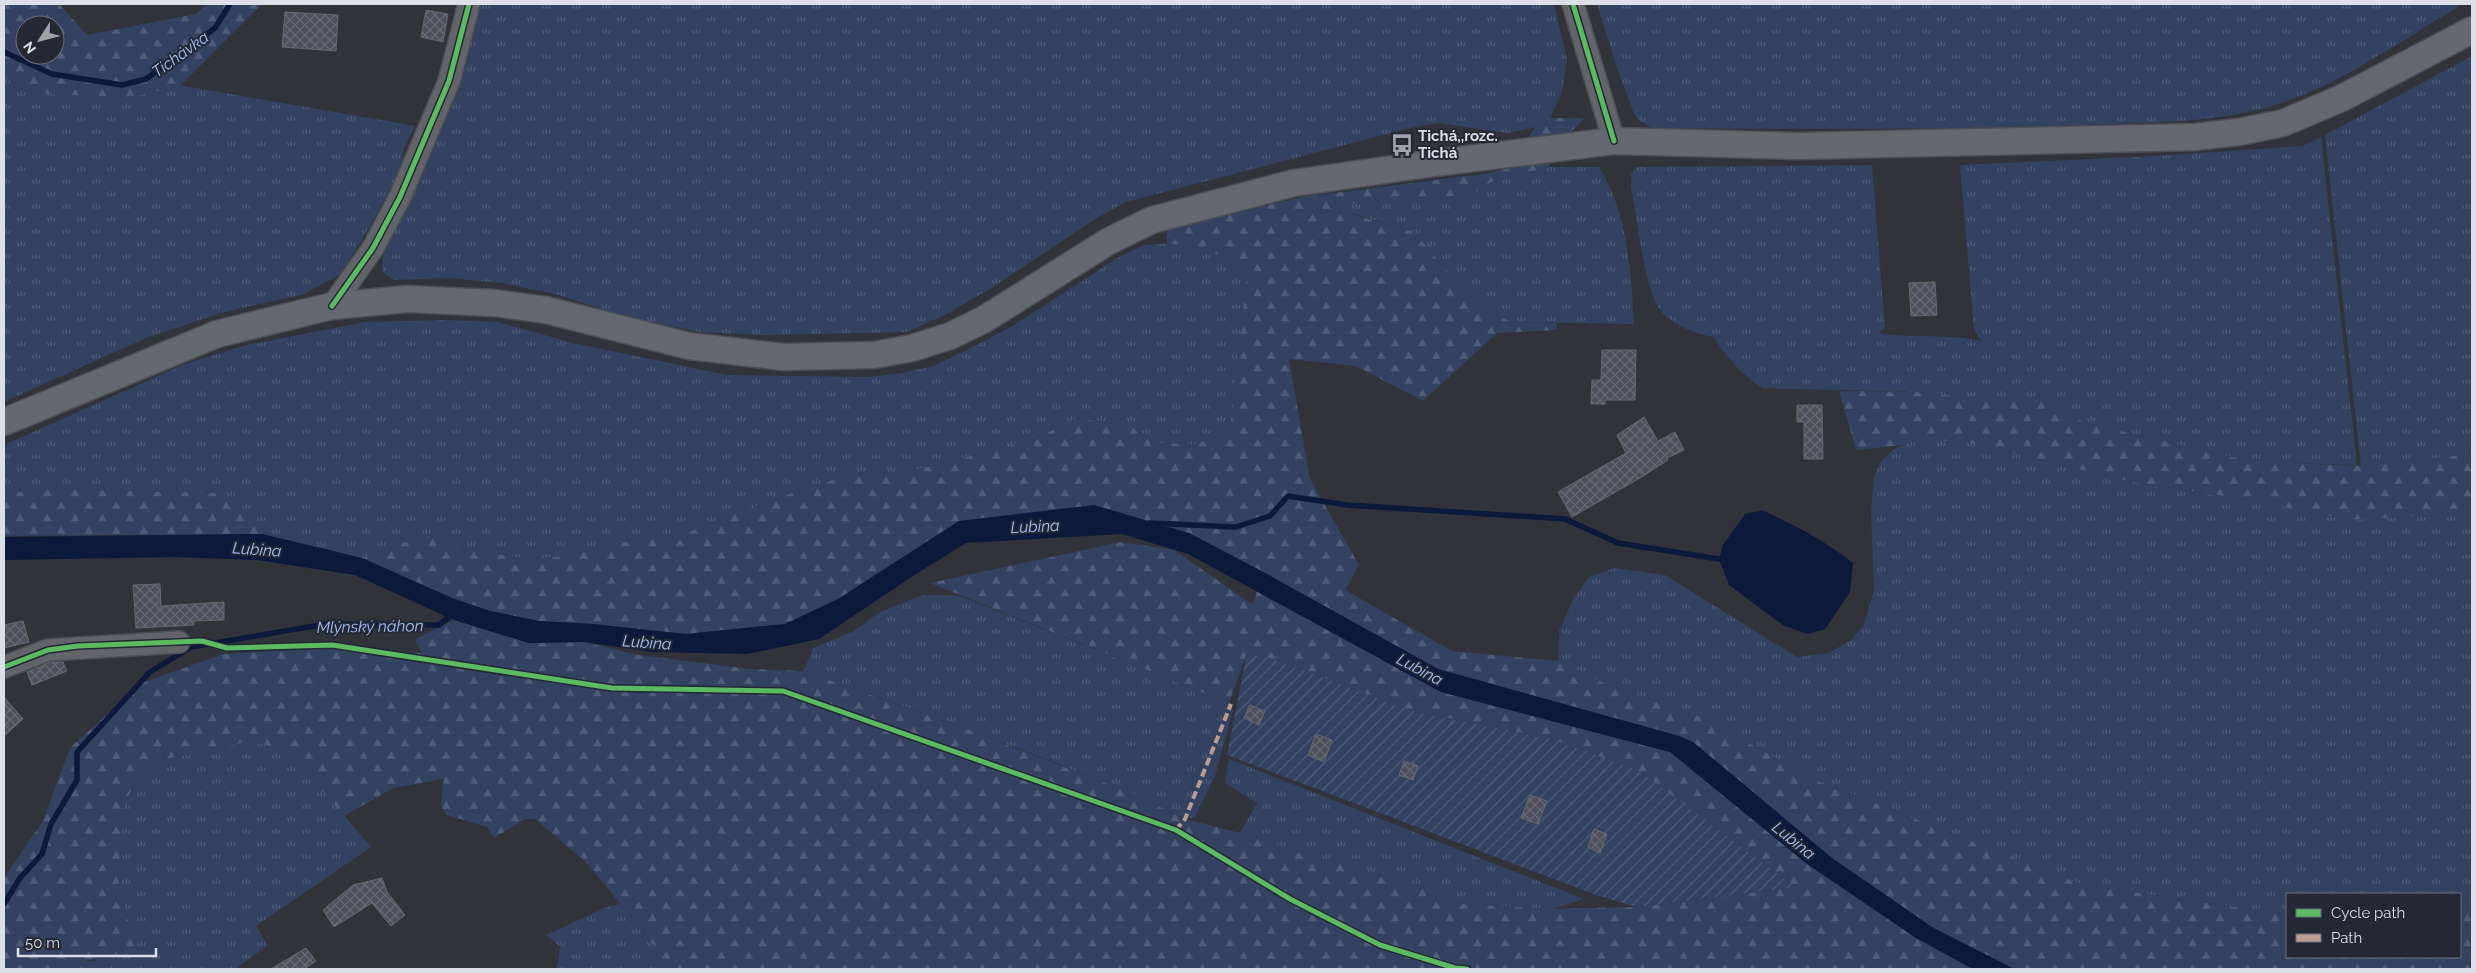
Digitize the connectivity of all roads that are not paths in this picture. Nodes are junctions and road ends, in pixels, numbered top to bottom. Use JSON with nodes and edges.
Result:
{"nodes":[{"id":1,"x":470,"y":4,"type":"edge"},
{"id":2,"x":1574,"y":4,"type":"edge"},
{"id":3,"x":2472,"y":30,"type":"edge"},
{"id":4,"x":1614,"y":142,"type":"junction"},
{"id":5,"x":332,"y":306,"type":"junction"},
{"id":6,"x":4,"y":422,"type":"edge"},
{"id":7,"x":179,"y":642,"type":"dead end"},
{"id":8,"x":4,"y":667,"type":"edge"}],
"edges":[{"from":1,"to":5,"type":"street"},
{"from":2,"to":4,"type":"street"},
{"from":3,"to":4,"type":"main road"},
{"from":4,"to":5,"type":"main road"},
{"from":5,"to":6,"type":"main road"},
{"from":7,"to":8,"type":"street"}]}
